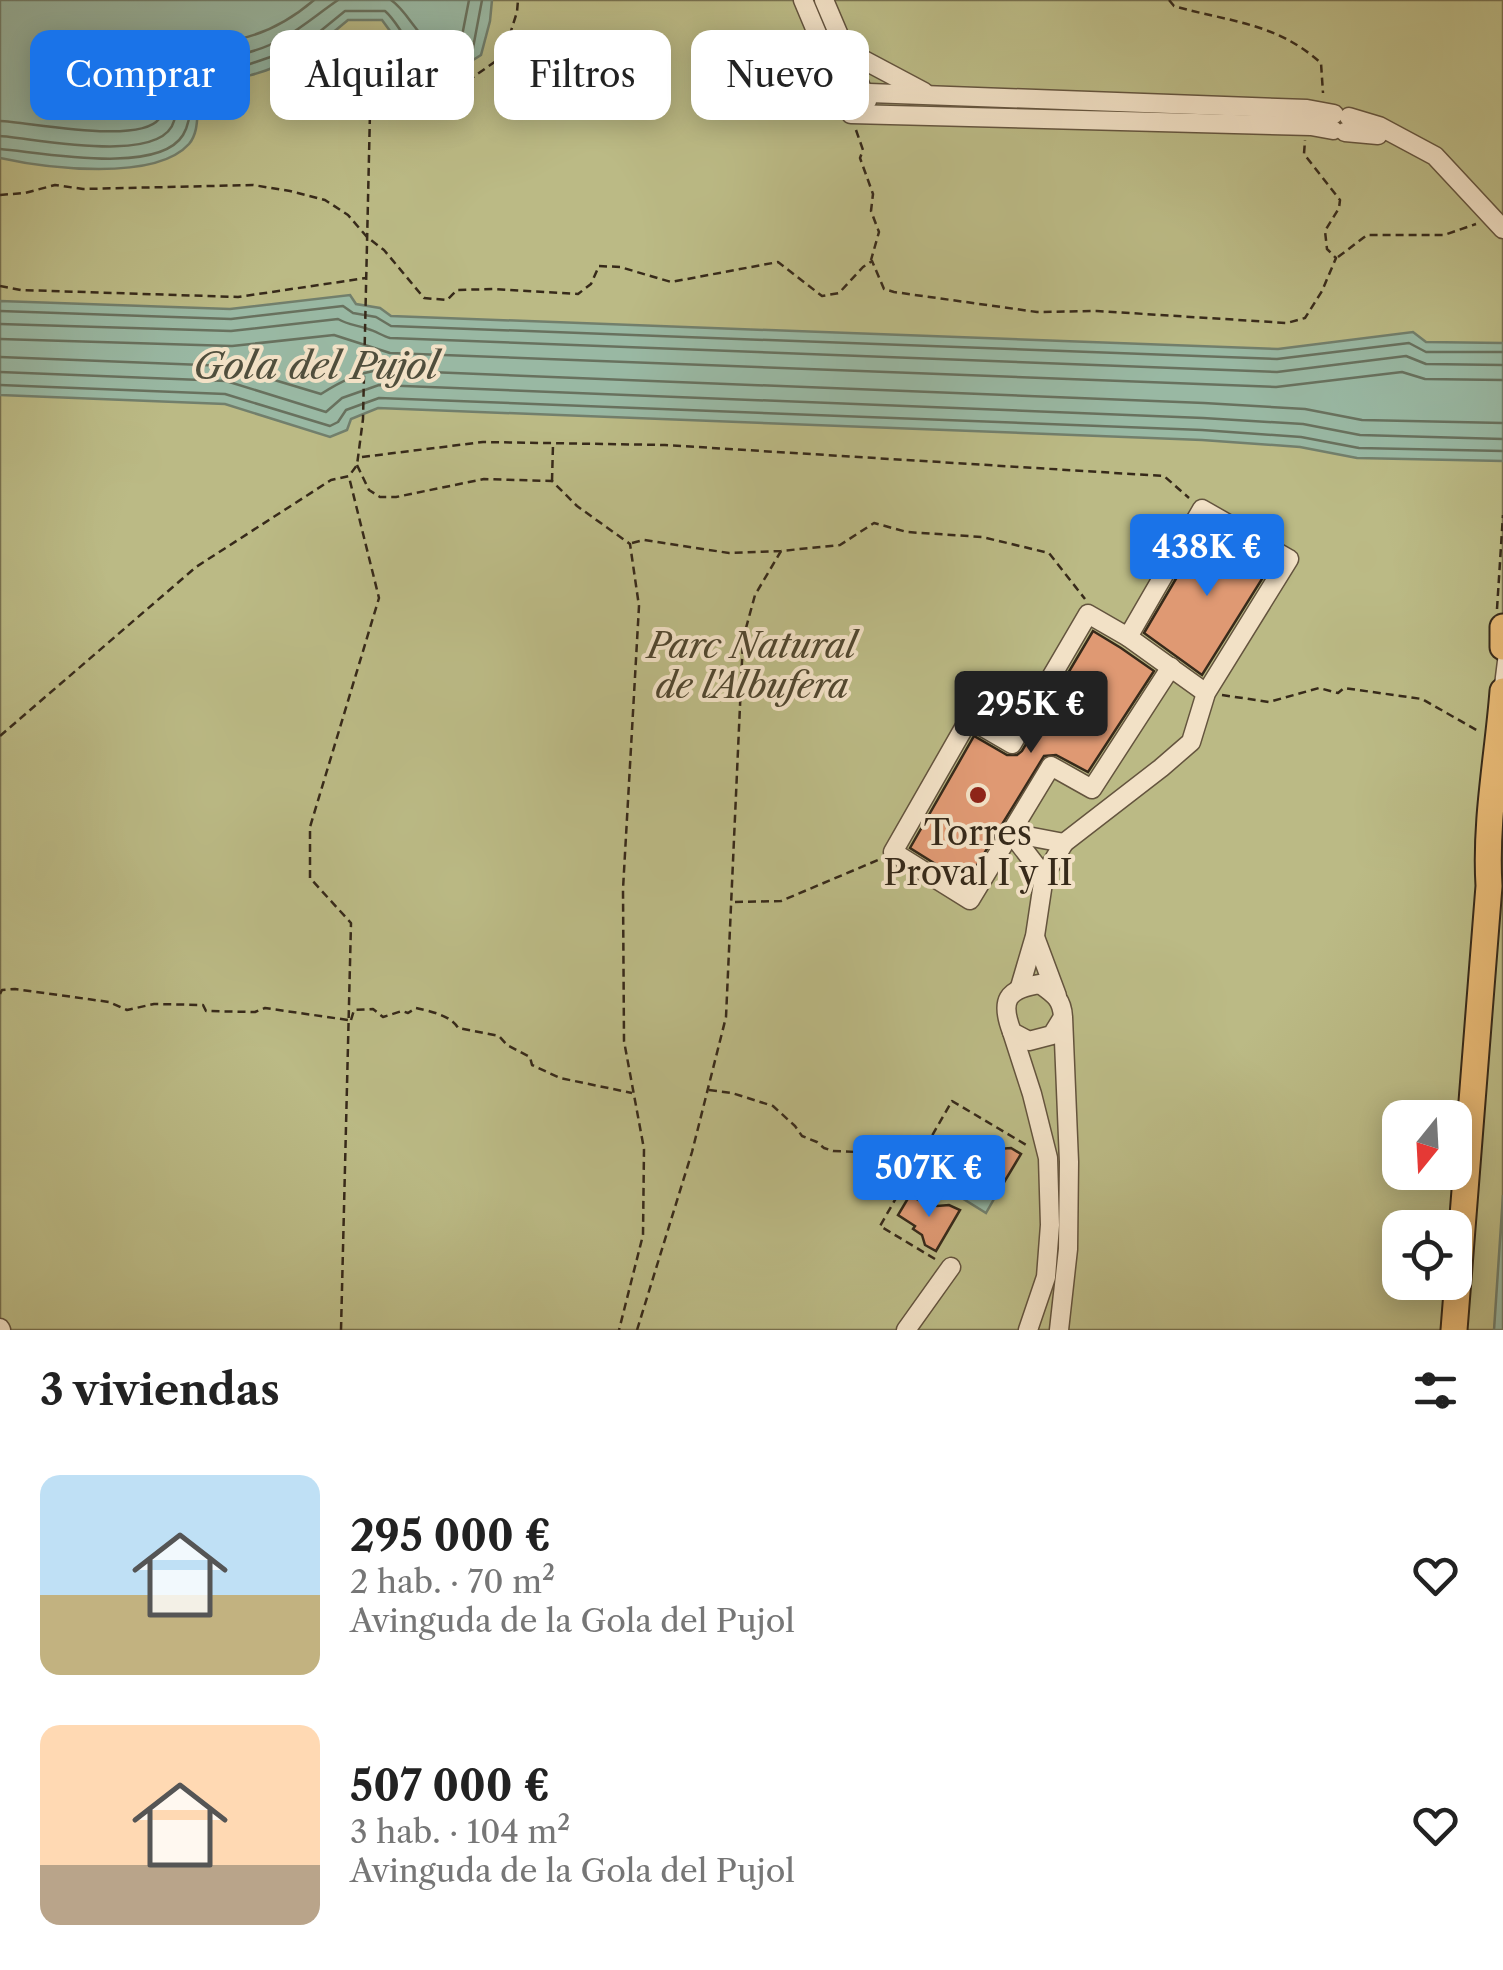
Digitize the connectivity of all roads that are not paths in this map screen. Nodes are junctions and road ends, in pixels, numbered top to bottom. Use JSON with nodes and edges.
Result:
{"nodes":[{"id":1,"x":803,"y":0,"type":"edge"},
{"id":2,"x":824,"y":0,"type":"edge"},
{"id":3,"x":816,"y":30,"type":"edge"},
{"id":4,"x":837,"y":30,"type":"edge"},
{"id":5,"x":869,"y":63,"type":"edge"},
{"id":6,"x":869,"y":93,"type":"edge"},
{"id":7,"x":928,"y":95,"type":"junction"},
{"id":8,"x":869,"y":105,"type":"edge"},
{"id":9,"x":1306,"y":111,"type":"junction"},
{"id":10,"x":869,"y":115,"type":"edge"},
{"id":11,"x":873,"y":115,"type":"junction"},
{"id":12,"x":1503,"y":212,"type":"edge"},
{"id":13,"x":1481,"y":214,"type":"junction"},
{"id":14,"x":1503,"y":229,"type":"edge"},
{"id":15,"x":1500,"y":622,"type":"edge"},
{"id":16,"x":1128,"y":637,"type":"junction"},
{"id":17,"x":1503,"y":648,"type":"edge"},
{"id":18,"x":1503,"y":657,"type":"edge"},
{"id":19,"x":1171,"y":666,"type":"junction"},
{"id":20,"x":1503,"y":691,"type":"edge"},
{"id":21,"x":1206,"y":693,"type":"junction"},
{"id":22,"x":1498,"y":738,"type":"junction"},
{"id":23,"x":1503,"y":788,"type":"edge"},
{"id":24,"x":1010,"y":833,"type":"junction"},
{"id":25,"x":1064,"y":843,"type":"junction"},
{"id":26,"x":1044,"y":876,"type":"junction"},
{"id":27,"x":1489,"y":886,"type":"junction"},
{"id":28,"x":1035,"y":936,"type":"junction"},
{"id":29,"x":1020,"y":987,"type":"junction"},
{"id":30,"x":1057,"y":996,"type":"junction"},
{"id":31,"x":1062,"y":1016,"type":"junction"},
{"id":32,"x":1012,"y":1032,"type":"junction"},
{"id":33,"x":951,"y":1267,"type":"dead end"},
{"id":34,"x":906,"y":1330,"type":"edge"},
{"id":35,"x":1028,"y":1330,"type":"edge"},
{"id":36,"x":1059,"y":1330,"type":"edge"},
{"id":37,"x":1454,"y":1330,"type":"edge"}],
"edges":[{"from":1,"to":3,"type":"street"},
{"from":2,"to":4,"type":"street"},
{"from":5,"to":7,"type":"street"},
{"from":6,"to":7,"type":"street"},
{"from":7,"to":9,"type":"street"},
{"from":8,"to":11,"type":"street"},
{"from":9,"to":11,"type":"street"},
{"from":9,"to":13,"type":"street"},
{"from":10,"to":11,"type":"street"},
{"from":12,"to":13,"type":"street"},
{"from":13,"to":14,"type":"street"},
{"from":15,"to":17,"type":"main road"},
{"from":16,"to":19,"type":"street"},
{"from":16,"to":21,"type":"street"},
{"from":16,"to":24,"type":"street"},
{"from":18,"to":22,"type":"lane"},
{"from":19,"to":21,"type":"street"},
{"from":19,"to":24,"type":"street"},
{"from":20,"to":22,"type":"main road"},
{"from":21,"to":25,"type":"street"},
{"from":22,"to":27,"type":"main road"},
{"from":23,"to":27,"type":"main road"},
{"from":24,"to":25,"type":"street"},
{"from":24,"to":26,"type":"street"},
{"from":25,"to":26,"type":"street"},
{"from":26,"to":28,"type":"street"},
{"from":27,"to":37,"type":"main road"},
{"from":28,"to":29,"type":"street"},
{"from":28,"to":30,"type":"street"},
{"from":29,"to":30,"type":"street"},
{"from":29,"to":32,"type":"street"},
{"from":30,"to":31,"type":"street"},
{"from":31,"to":32,"type":"street"},
{"from":31,"to":36,"type":"street"},
{"from":32,"to":35,"type":"street"},
{"from":33,"to":34,"type":"street"}]}
